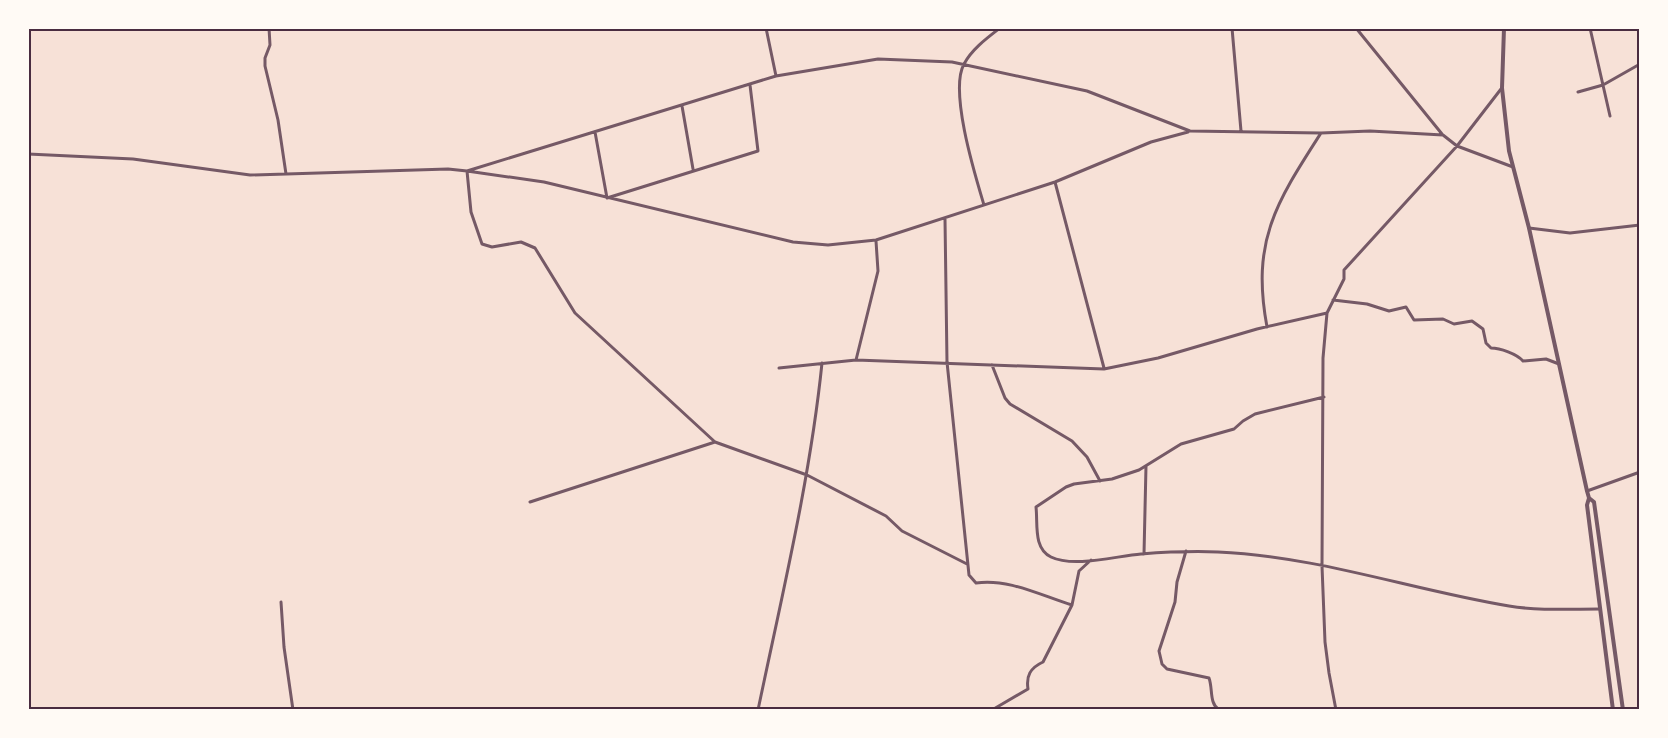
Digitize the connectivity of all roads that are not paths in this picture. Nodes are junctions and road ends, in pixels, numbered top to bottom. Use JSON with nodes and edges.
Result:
{"nodes":[{"id":1,"x":269,"y":28,"type":"edge"},
{"id":2,"x":766,"y":28,"type":"edge"},
{"id":3,"x":1000,"y":28,"type":"edge"},
{"id":4,"x":1232,"y":28,"type":"edge"},
{"id":5,"x":1356,"y":28,"type":"edge"},
{"id":6,"x":1504,"y":28,"type":"edge"},
{"id":7,"x":1590,"y":28,"type":"edge"},
{"id":8,"x":964,"y":64,"type":"junction"},
{"id":9,"x":1640,"y":64,"type":"edge"},
{"id":10,"x":776,"y":76,"type":"junction"},
{"id":11,"x":750,"y":85,"type":"junction"},
{"id":12,"x":1603,"y":85,"type":"junction"},
{"id":13,"x":1502,"y":88,"type":"junction"},
{"id":14,"x":1578,"y":92,"type":"dead end"},
{"id":15,"x":682,"y":106,"type":"junction"},
{"id":16,"x":1610,"y":116,"type":"dead end"},
{"id":17,"x":1190,"y":131,"type":"junction"},
{"id":18,"x":1241,"y":131,"type":"junction"},
{"id":19,"x":595,"y":132,"type":"junction"},
{"id":20,"x":1321,"y":134,"type":"junction"},
{"id":21,"x":1443,"y":135,"type":"junction"},
{"id":22,"x":1457,"y":146,"type":"junction"},
{"id":23,"x":28,"y":154,"type":"edge"},
{"id":24,"x":1512,"y":167,"type":"junction"},
{"id":25,"x":693,"y":170,"type":"junction"},
{"id":26,"x":467,"y":171,"type":"junction"},
{"id":27,"x":286,"y":174,"type":"junction"},
{"id":28,"x":1055,"y":182,"type":"junction"},
{"id":29,"x":607,"y":198,"type":"junction"},
{"id":30,"x":984,"y":205,"type":"junction"},
{"id":31,"x":945,"y":219,"type":"junction"},
{"id":32,"x":1640,"y":225,"type":"edge"},
{"id":33,"x":1529,"y":228,"type":"junction"},
{"id":34,"x":876,"y":240,"type":"junction"},
{"id":35,"x":1333,"y":300,"type":"junction"},
{"id":36,"x":1327,"y":313,"type":"junction"},
{"id":37,"x":1267,"y":327,"type":"junction"},
{"id":38,"x":856,"y":360,"type":"junction"},
{"id":39,"x":946,"y":362,"type":"junction"},
{"id":40,"x":822,"y":363,"type":"junction"},
{"id":41,"x":1559,"y":364,"type":"junction"},
{"id":42,"x":992,"y":365,"type":"junction"},
{"id":43,"x":779,"y":368,"type":"dead end"},
{"id":44,"x":1104,"y":369,"type":"junction"},
{"id":45,"x":1324,"y":397,"type":"junction"},
{"id":46,"x":715,"y":442,"type":"junction"},
{"id":47,"x":1146,"y":466,"type":"junction"},
{"id":48,"x":1640,"y":472,"type":"edge"},
{"id":49,"x":807,"y":475,"type":"junction"},
{"id":50,"x":1100,"y":481,"type":"junction"},
{"id":51,"x":1587,"y":491,"type":"junction"},
{"id":52,"x":1589,"y":498,"type":"junction"},
{"id":53,"x":530,"y":502,"type":"dead end"},
{"id":54,"x":1185,"y":550,"type":"junction"},
{"id":55,"x":1144,"y":554,"type":"junction"},
{"id":56,"x":1092,"y":559,"type":"junction"},
{"id":57,"x":967,"y":564,"type":"junction"},
{"id":58,"x":1322,"y":566,"type":"junction"},
{"id":59,"x":281,"y":602,"type":"dead end"},
{"id":60,"x":1072,"y":605,"type":"junction"},
{"id":61,"x":1600,"y":609,"type":"junction"},
{"id":62,"x":293,"y":710,"type":"edge"},
{"id":63,"x":758,"y":710,"type":"edge"},
{"id":64,"x":992,"y":710,"type":"edge"},
{"id":65,"x":1219,"y":710,"type":"edge"},
{"id":66,"x":1336,"y":710,"type":"edge"},
{"id":67,"x":1613,"y":710,"type":"edge"},
{"id":68,"x":1623,"y":710,"type":"edge"}],
"edges":[{"from":1,"to":27,"type":"street"},
{"from":2,"to":10,"type":"street"},
{"from":3,"to":8,"type":"street"},
{"from":4,"to":18,"type":"street"},
{"from":5,"to":21,"type":"street"},
{"from":6,"to":13,"type":"street"},
{"from":7,"to":12,"type":"street"},
{"from":8,"to":10,"type":"street"},
{"from":8,"to":17,"type":"street"},
{"from":8,"to":30,"type":"street"},
{"from":9,"to":12,"type":"street"},
{"from":10,"to":11,"type":"street"},
{"from":11,"to":15,"type":"street"},
{"from":11,"to":25,"type":"street"},
{"from":12,"to":14,"type":"street"},
{"from":12,"to":16,"type":"street"},
{"from":13,"to":22,"type":"street"},
{"from":13,"to":24,"type":"street"},
{"from":15,"to":19,"type":"street"},
{"from":15,"to":25,"type":"street"},
{"from":17,"to":18,"type":"street"},
{"from":17,"to":28,"type":"street"},
{"from":18,"to":20,"type":"street"},
{"from":19,"to":26,"type":"street"},
{"from":19,"to":29,"type":"street"},
{"from":20,"to":21,"type":"street"},
{"from":20,"to":37,"type":"street"},
{"from":21,"to":22,"type":"street"},
{"from":22,"to":24,"type":"street"},
{"from":22,"to":35,"type":"street"},
{"from":23,"to":27,"type":"street"},
{"from":24,"to":33,"type":"street"},
{"from":25,"to":29,"type":"street"},
{"from":26,"to":27,"type":"street"},
{"from":26,"to":29,"type":"street"},
{"from":26,"to":46,"type":"street"},
{"from":28,"to":30,"type":"street"},
{"from":28,"to":44,"type":"street"},
{"from":29,"to":34,"type":"street"},
{"from":30,"to":31,"type":"street"},
{"from":31,"to":34,"type":"street"},
{"from":31,"to":39,"type":"street"},
{"from":32,"to":33,"type":"street"},
{"from":33,"to":41,"type":"street"},
{"from":34,"to":38,"type":"street"},
{"from":35,"to":36,"type":"street"},
{"from":35,"to":41,"type":"street"},
{"from":36,"to":37,"type":"street"},
{"from":36,"to":45,"type":"street"},
{"from":37,"to":44,"type":"street"},
{"from":38,"to":39,"type":"street"},
{"from":38,"to":40,"type":"street"},
{"from":39,"to":42,"type":"street"},
{"from":39,"to":57,"type":"street"},
{"from":40,"to":43,"type":"street"},
{"from":40,"to":49,"type":"street"},
{"from":41,"to":51,"type":"street"},
{"from":42,"to":44,"type":"street"},
{"from":42,"to":50,"type":"street"},
{"from":45,"to":47,"type":"street"},
{"from":45,"to":58,"type":"street"},
{"from":46,"to":49,"type":"street"},
{"from":46,"to":53,"type":"street"},
{"from":47,"to":50,"type":"street"},
{"from":47,"to":55,"type":"street"},
{"from":48,"to":51,"type":"street"},
{"from":49,"to":57,"type":"street"},
{"from":49,"to":63,"type":"street"},
{"from":50,"to":56,"type":"street"},
{"from":51,"to":52,"type":"street"},
{"from":52,"to":61,"type":"street"},
{"from":52,"to":68,"type":"street"},
{"from":54,"to":55,"type":"street"},
{"from":54,"to":58,"type":"street"},
{"from":54,"to":65,"type":"street"},
{"from":55,"to":56,"type":"street"},
{"from":56,"to":60,"type":"street"},
{"from":57,"to":60,"type":"street"},
{"from":58,"to":61,"type":"street"},
{"from":58,"to":66,"type":"street"},
{"from":59,"to":62,"type":"street"},
{"from":60,"to":64,"type":"street"},
{"from":61,"to":67,"type":"street"}]}
